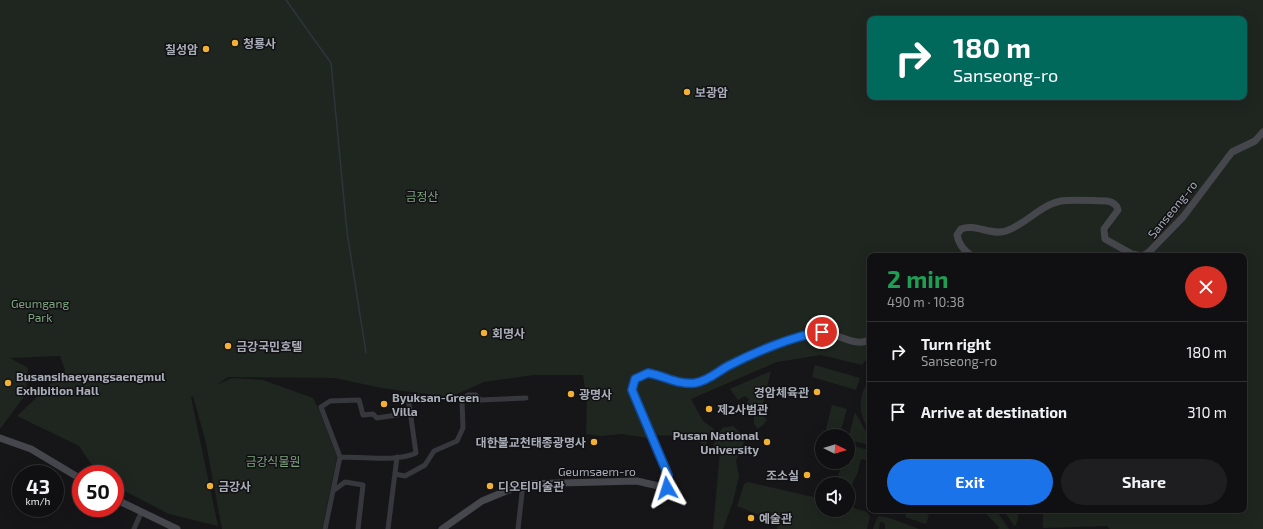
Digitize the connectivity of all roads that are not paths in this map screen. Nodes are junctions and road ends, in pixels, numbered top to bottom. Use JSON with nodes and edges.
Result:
{"nodes":[{"id":1,"x":1263,"y":132,"type":"edge"},
{"id":2,"x":968,"y":253,"type":"edge"},
{"id":3,"x":1130,"y":253,"type":"edge"},
{"id":4,"x":1147,"y":253,"type":"edge"},
{"id":5,"x":867,"y":340,"type":"edge"},
{"id":6,"x":418,"y":396,"type":"dead end"},
{"id":7,"x":526,"y":398,"type":"dead end"},
{"id":8,"x":410,"y":413,"type":"junction"},
{"id":9,"x":0,"y":438,"type":"edge"},
{"id":10,"x":340,"y":457,"type":"junction"},
{"id":11,"x":396,"y":457,"type":"junction"},
{"id":12,"x":72,"y":474,"type":"edge"},
{"id":13,"x":395,"y":474,"type":"junction"},
{"id":14,"x":523,"y":484,"type":"junction"},
{"id":15,"x":333,"y":491,"type":"junction"},
{"id":16,"x":124,"y":504,"type":"edge"},
{"id":17,"x":141,"y":513,"type":"junction"},
{"id":18,"x":134,"y":529,"type":"edge"},
{"id":19,"x":177,"y":529,"type":"edge"},
{"id":20,"x":325,"y":529,"type":"edge"},
{"id":21,"x":358,"y":529,"type":"edge"},
{"id":22,"x":388,"y":529,"type":"edge"},
{"id":23,"x":442,"y":529,"type":"edge"},
{"id":24,"x":518,"y":529,"type":"edge"}],
"edges":[{"from":1,"to":4,"type":"main road","name":"Sanseong-ro"},
{"from":2,"to":3,"type":"main road","name":"Sanseong-ro"},
{"from":5,"to":14,"type":"main road","name":"Geumsaem-ro"},
{"from":6,"to":8,"type":"street"},
{"from":7,"to":13,"type":"street"},
{"from":8,"to":10,"type":"street"},
{"from":8,"to":11,"type":"street"},
{"from":9,"to":12,"type":"main road"},
{"from":10,"to":11,"type":"street"},
{"from":10,"to":15,"type":"street"},
{"from":11,"to":13,"type":"street"},
{"from":13,"to":22,"type":"street"},
{"from":14,"to":23,"type":"main road","name":"Geumsaem-ro"},
{"from":14,"to":24,"type":"street"},
{"from":15,"to":20,"type":"street"},
{"from":15,"to":21,"type":"street"},
{"from":16,"to":17,"type":"main road"},
{"from":17,"to":18,"type":"street"},
{"from":17,"to":19,"type":"main road"}]}
